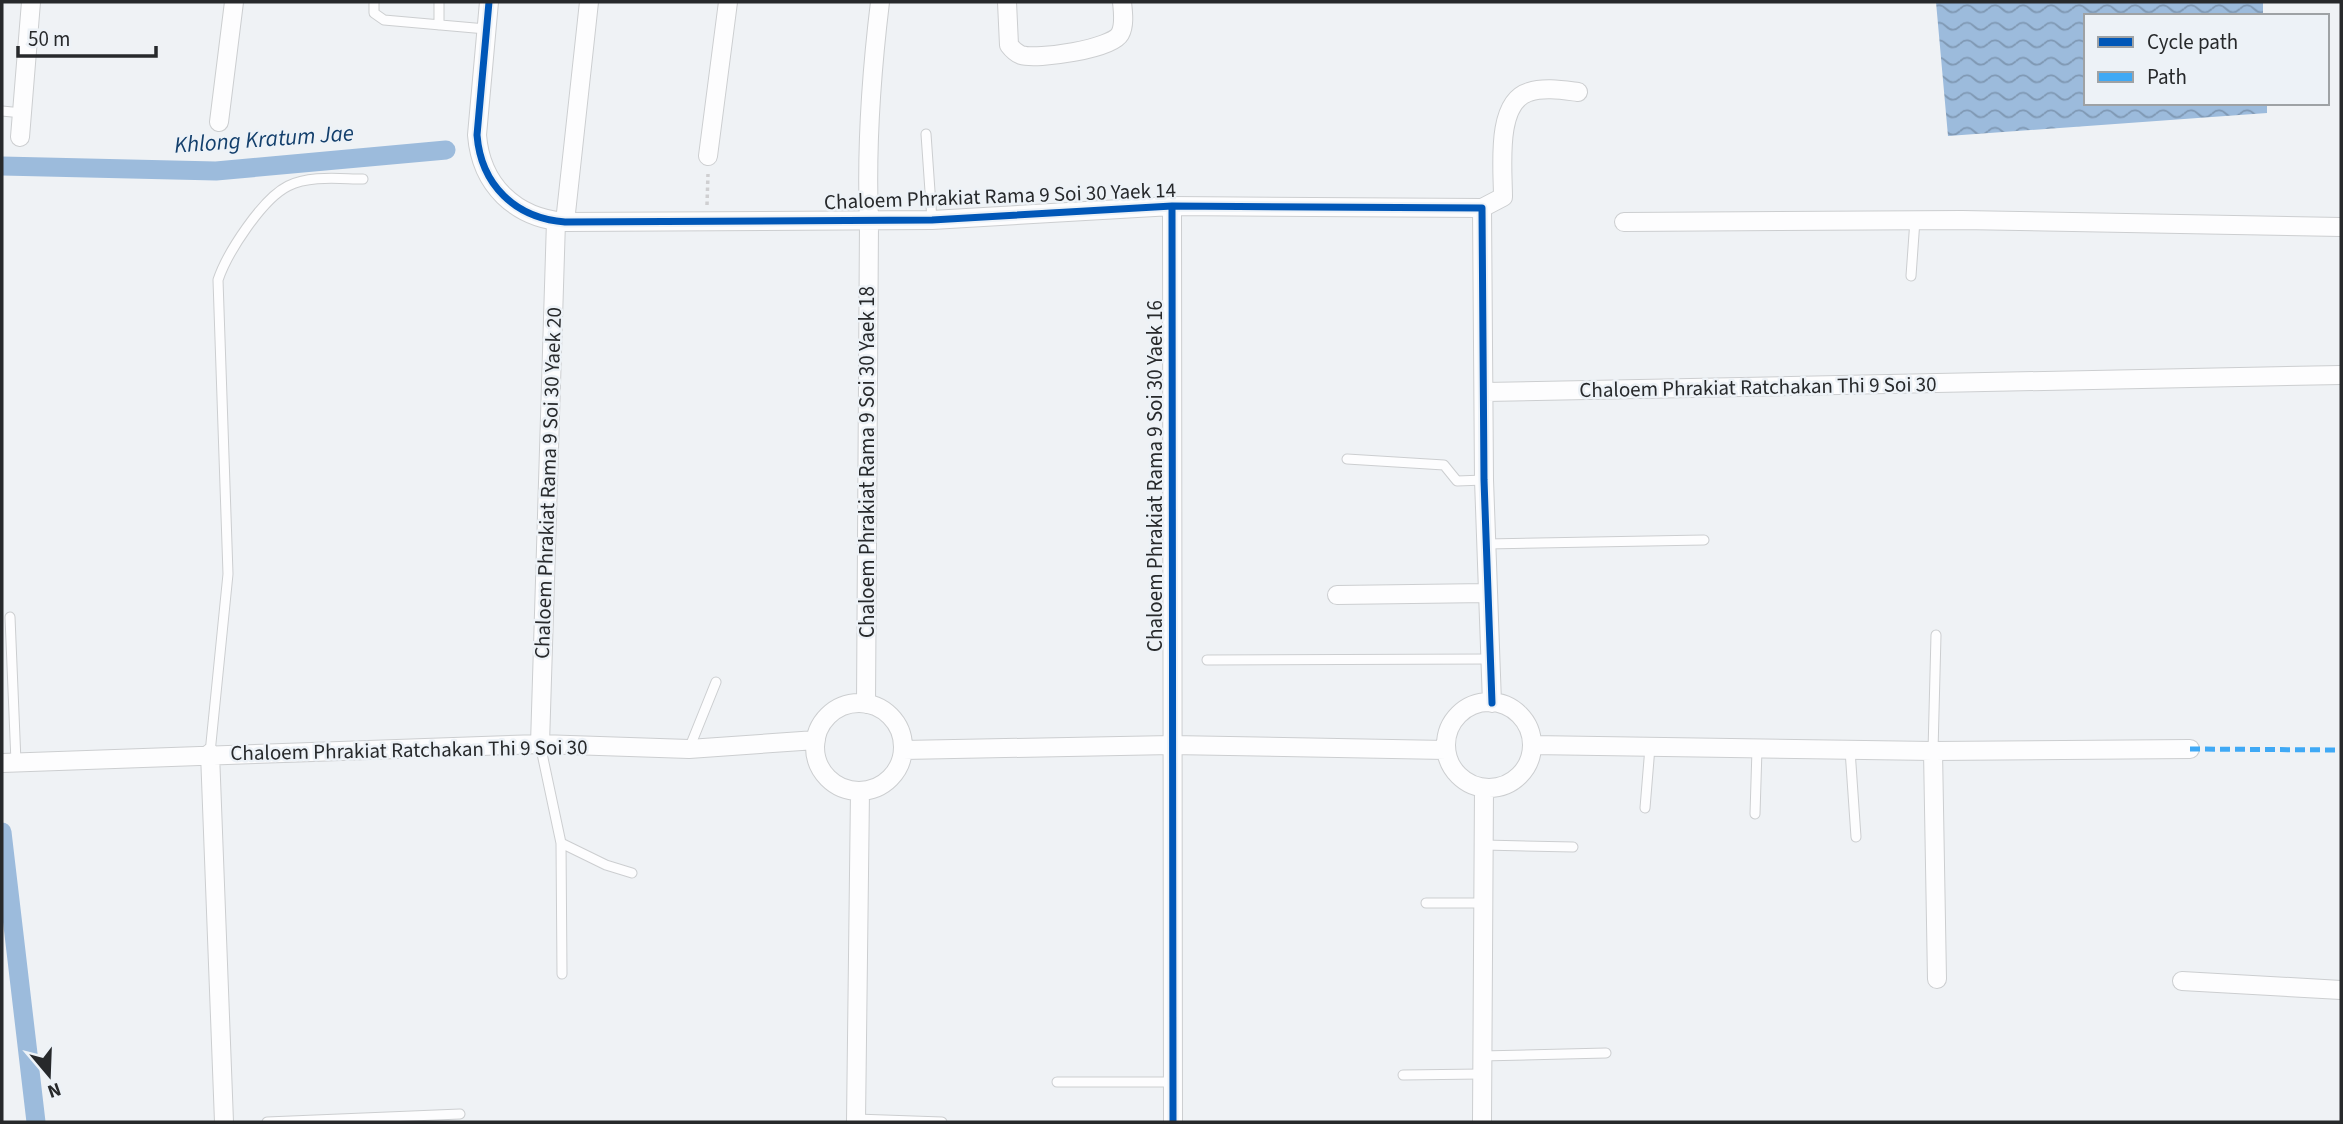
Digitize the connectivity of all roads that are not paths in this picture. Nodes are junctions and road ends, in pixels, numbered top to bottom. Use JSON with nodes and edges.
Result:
{"nodes":[{"id":1,"x":31,"y":2,"type":"edge"},
{"id":2,"x":234,"y":2,"type":"edge"},
{"id":3,"x":374,"y":2,"type":"edge"},
{"id":4,"x":439,"y":2,"type":"edge"},
{"id":5,"x":489,"y":2,"type":"edge"},
{"id":6,"x":589,"y":2,"type":"edge"},
{"id":7,"x":728,"y":2,"type":"edge"},
{"id":8,"x":880,"y":2,"type":"edge"},
{"id":9,"x":1007,"y":2,"type":"edge"},
{"id":10,"x":1122,"y":2,"type":"edge"},
{"id":11,"x":439,"y":25,"type":"junction"},
{"id":12,"x":486,"y":29,"type":"junction"},
{"id":13,"x":1578,"y":92,"type":"dead end"},
{"id":14,"x":2,"y":111,"type":"edge"},
{"id":15,"x":22,"y":113,"type":"junction"},
{"id":16,"x":219,"y":122,"type":"dead end"},
{"id":17,"x":926,"y":134,"type":"dead end"},
{"id":18,"x":20,"y":137,"type":"dead end"},
{"id":19,"x":708,"y":156,"type":"road end"},
{"id":20,"x":363,"y":178,"type":"dead end"},
{"id":21,"x":1172,"y":206,"type":"junction"},
{"id":22,"x":1482,"y":208,"type":"junction"},
{"id":23,"x":932,"y":220,"type":"junction"},
{"id":24,"x":1915,"y":220,"type":"junction"},
{"id":25,"x":869,"y":221,"type":"junction"},
{"id":26,"x":560,"y":222,"type":"junction"},
{"id":27,"x":1624,"y":222,"type":"dead end"},
{"id":28,"x":2341,"y":228,"type":"edge"},
{"id":29,"x":1911,"y":276,"type":"dead end"},
{"id":30,"x":2341,"y":375,"type":"edge"},
{"id":31,"x":1485,"y":392,"type":"junction"},
{"id":32,"x":1348,"y":459,"type":"dead end"},
{"id":33,"x":1484,"y":480,"type":"junction"},
{"id":34,"x":1704,"y":540,"type":"dead end"},
{"id":35,"x":1486,"y":544,"type":"junction"},
{"id":36,"x":1487,"y":593,"type":"junction"},
{"id":37,"x":1337,"y":594,"type":"dead end"},
{"id":38,"x":10,"y":617,"type":"dead end"},
{"id":39,"x":1936,"y":635,"type":"dead end"},
{"id":40,"x":1490,"y":659,"type":"junction"},
{"id":41,"x":1207,"y":660,"type":"dead end"},
{"id":42,"x":716,"y":682,"type":"dead end"},
{"id":43,"x":1492,"y":703,"type":"junction"},
{"id":44,"x":866,"y":704,"type":"junction"},
{"id":45,"x":816,"y":740,"type":"junction"},
{"id":46,"x":540,"y":744,"type":"junction"},
{"id":47,"x":1532,"y":744,"type":"junction"},
{"id":48,"x":1172,"y":746,"type":"junction"},
{"id":49,"x":1650,"y":746,"type":"junction"},
{"id":50,"x":689,"y":749,"type":"junction"},
{"id":51,"x":1757,"y":749,"type":"junction"},
{"id":52,"x":903,"y":750,"type":"junction"},
{"id":53,"x":1446,"y":750,"type":"junction"},
{"id":54,"x":1850,"y":750,"type":"junction"},
{"id":55,"x":2190,"y":750,"type":"dead end"},
{"id":56,"x":1933,"y":751,"type":"junction"},
{"id":57,"x":210,"y":753,"type":"junction"},
{"id":58,"x":9,"y":762,"type":"edge"},
{"id":59,"x":1484,"y":788,"type":"junction"},
{"id":60,"x":860,"y":791,"type":"junction"},
{"id":61,"x":1645,"y":808,"type":"dead end"},
{"id":62,"x":1755,"y":814,"type":"dead end"},
{"id":63,"x":1857,"y":836,"type":"dead end"},
{"id":64,"x":561,"y":843,"type":"junction"},
{"id":65,"x":1484,"y":845,"type":"junction"},
{"id":66,"x":1573,"y":847,"type":"dead end"},
{"id":67,"x":632,"y":873,"type":"dead end"},
{"id":68,"x":1426,"y":903,"type":"dead end"},
{"id":69,"x":1482,"y":903,"type":"junction"},
{"id":70,"x":562,"y":974,"type":"dead end"},
{"id":71,"x":1937,"y":979,"type":"dead end"},
{"id":72,"x":2182,"y":981,"type":"dead end"},
{"id":73,"x":2341,"y":990,"type":"edge"},
{"id":74,"x":1606,"y":1053,"type":"dead end"},
{"id":75,"x":1481,"y":1056,"type":"junction"},
{"id":76,"x":1481,"y":1074,"type":"junction"},
{"id":77,"x":1403,"y":1076,"type":"dead end"},
{"id":78,"x":1056,"y":1082,"type":"dead end"},
{"id":79,"x":1173,"y":1082,"type":"junction"},
{"id":80,"x":460,"y":1114,"type":"dead end"},
{"id":81,"x":856,"y":1120,"type":"edge"},
{"id":82,"x":224,"y":1122,"type":"edge"},
{"id":83,"x":267,"y":1122,"type":"edge"},
{"id":84,"x":942,"y":1122,"type":"edge"},
{"id":85,"x":1173,"y":1122,"type":"edge"},
{"id":86,"x":1482,"y":1122,"type":"edge"}],
"edges":[{"from":1,"to":15,"type":"street"},
{"from":2,"to":16,"type":"street"},
{"from":3,"to":11,"type":"lane"},
{"from":4,"to":11,"type":"lane"},
{"from":5,"to":12,"type":"street","name":"Chaloem Phrakiat Rama 9 Soi 30 Yaek 14"},
{"from":6,"to":26,"type":"street","name":"Chaloem Phrakiat Rama 9 Soi 30 Yaek 20"},
{"from":7,"to":19,"type":"street"},
{"from":8,"to":25,"type":"street","name":"Chaloem Phrakiat Rama 9 Soi 30 Yaek 18"},
{"from":9,"to":10,"type":"street"},
{"from":11,"to":12,"type":"lane"},
{"from":12,"to":26,"type":"street","name":"Chaloem Phrakiat Rama 9 Soi 30 Yaek 14"},
{"from":13,"to":22,"type":"street"},
{"from":14,"to":15,"type":"lane"},
{"from":15,"to":18,"type":"street"},
{"from":17,"to":23,"type":"lane"},
{"from":20,"to":57,"type":"lane"},
{"from":21,"to":22,"type":"street","name":"Chaloem Phrakiat Rama 9 Soi 30 Yaek 14"},
{"from":21,"to":23,"type":"street","name":"Chaloem Phrakiat Rama 9 Soi 30 Yaek 14"},
{"from":21,"to":48,"type":"street","name":"Chaloem Phrakiat Rama 9 Soi 30 Yaek 16"},
{"from":22,"to":31,"type":"street"},
{"from":23,"to":25,"type":"street","name":"Chaloem Phrakiat Rama 9 Soi 30 Yaek 14"},
{"from":24,"to":27,"type":"street"},
{"from":24,"to":28,"type":"street"},
{"from":24,"to":29,"type":"lane"},
{"from":25,"to":26,"type":"street","name":"Chaloem Phrakiat Rama 9 Soi 30 Yaek 14"},
{"from":25,"to":44,"type":"street","name":"Chaloem Phrakiat Rama 9 Soi 30 Yaek 18"},
{"from":26,"to":46,"type":"street","name":"Chaloem Phrakiat Rama 9 Soi 30 Yaek 20"},
{"from":30,"to":31,"type":"street","name":"Chaloem Phrakiat Ratchakan Thi 9 Soi 30"},
{"from":31,"to":33,"type":"street"},
{"from":32,"to":33,"type":"lane"},
{"from":33,"to":35,"type":"street"},
{"from":34,"to":35,"type":"lane"},
{"from":35,"to":36,"type":"street"},
{"from":36,"to":37,"type":"street"},
{"from":36,"to":40,"type":"street"},
{"from":38,"to":58,"type":"lane"},
{"from":39,"to":56,"type":"lane"},
{"from":40,"to":41,"type":"lane"},
{"from":40,"to":43,"type":"street"},
{"from":42,"to":50,"type":"lane"},
{"from":43,"to":47,"type":"street"},
{"from":43,"to":53,"type":"street"},
{"from":44,"to":45,"type":"street"},
{"from":44,"to":52,"type":"street"},
{"from":45,"to":50,"type":"street","name":"Chaloem Phrakiat Ratchakan Thi 9 Soi 30"},
{"from":45,"to":60,"type":"street"},
{"from":46,"to":50,"type":"street","name":"Chaloem Phrakiat Ratchakan Thi 9 Soi 30"},
{"from":46,"to":57,"type":"street","name":"Chaloem Phrakiat Ratchakan Thi 9 Soi 30"},
{"from":46,"to":64,"type":"lane"},
{"from":47,"to":49,"type":"street"},
{"from":47,"to":59,"type":"street"},
{"from":48,"to":52,"type":"street"},
{"from":48,"to":53,"type":"street"},
{"from":48,"to":79,"type":"street","name":"Chaloem Phrakiat Rama 9 Soi 30 Yaek 16"},
{"from":49,"to":51,"type":"street"},
{"from":49,"to":61,"type":"lane"},
{"from":51,"to":54,"type":"street"},
{"from":51,"to":62,"type":"lane"},
{"from":52,"to":60,"type":"street"},
{"from":53,"to":59,"type":"street"},
{"from":54,"to":56,"type":"street"},
{"from":54,"to":63,"type":"lane"},
{"from":55,"to":56,"type":"street"},
{"from":56,"to":71,"type":"street"},
{"from":57,"to":58,"type":"street","name":"Chaloem Phrakiat Ratchakan Thi 9 Soi 30"},
{"from":57,"to":82,"type":"street"},
{"from":59,"to":65,"type":"street"},
{"from":60,"to":81,"type":"street"},
{"from":64,"to":67,"type":"lane"},
{"from":64,"to":70,"type":"lane"},
{"from":65,"to":66,"type":"lane"},
{"from":65,"to":69,"type":"street"},
{"from":68,"to":69,"type":"lane"},
{"from":69,"to":75,"type":"street"},
{"from":72,"to":73,"type":"street"},
{"from":74,"to":75,"type":"lane"},
{"from":75,"to":76,"type":"street"},
{"from":76,"to":77,"type":"lane"},
{"from":76,"to":86,"type":"street"},
{"from":78,"to":79,"type":"lane"},
{"from":79,"to":85,"type":"street","name":"Chaloem Phrakiat Rama 9 Soi 30 Yaek 16"},
{"from":80,"to":83,"type":"lane"},
{"from":81,"to":84,"type":"lane"}]}
